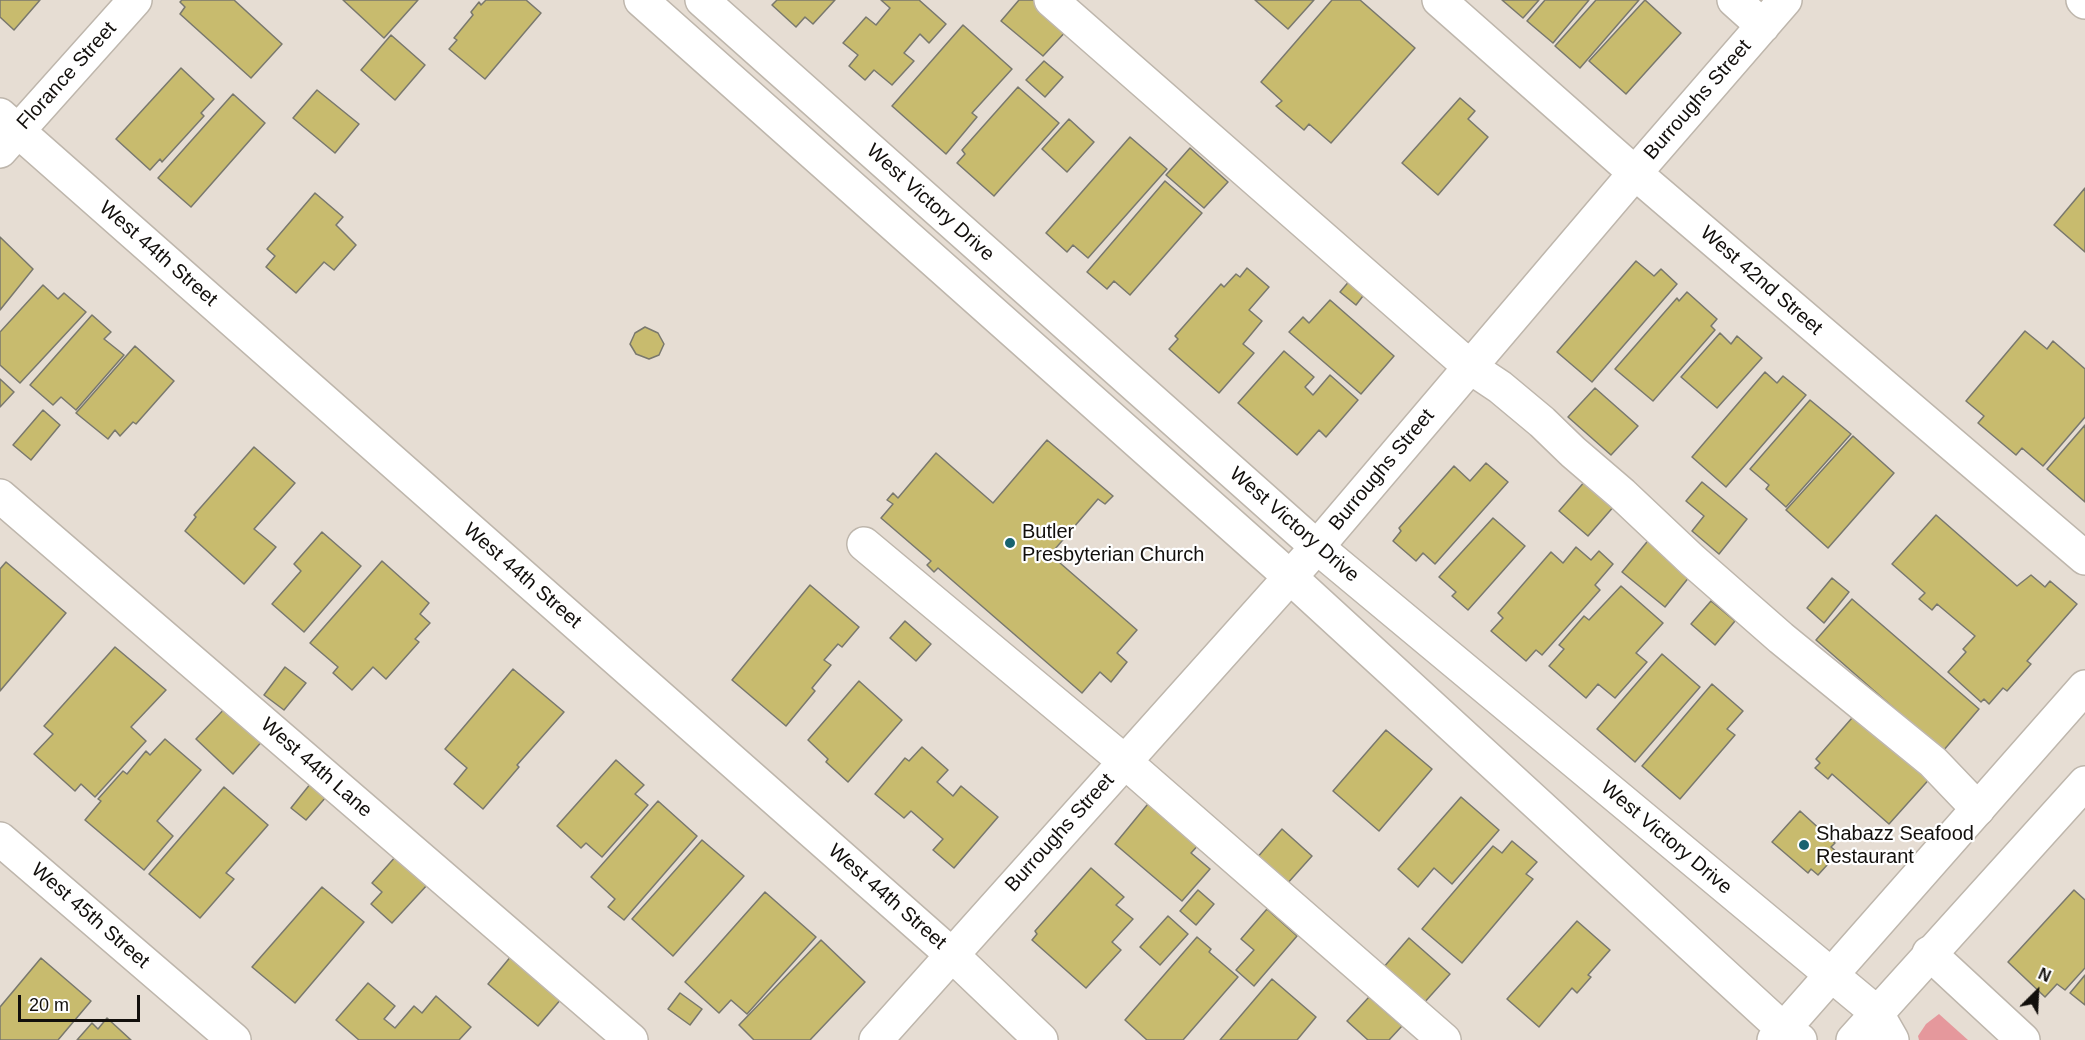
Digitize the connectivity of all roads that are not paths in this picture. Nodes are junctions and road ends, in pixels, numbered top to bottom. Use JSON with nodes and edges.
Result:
{"nodes":[{"id":1,"x":135,"y":0,"type":"edge"},
{"id":2,"x":641,"y":0,"type":"edge"},
{"id":3,"x":702,"y":0,"type":"edge"},
{"id":4,"x":1051,"y":0,"type":"edge"},
{"id":5,"x":1439,"y":0,"type":"edge"},
{"id":6,"x":1734,"y":0,"type":"edge"},
{"id":7,"x":1785,"y":0,"type":"edge"},
{"id":8,"x":1763,"y":26,"type":"junction"},
{"id":9,"x":6,"y":132,"type":"edge"},
{"id":10,"x":1635,"y":173,"type":"junction"},
{"id":11,"x":1470,"y":367,"type":"junction"},
{"id":12,"x":0,"y":496,"type":"edge"},
{"id":13,"x":864,"y":544,"type":"dead end"},
{"id":14,"x":1317,"y":547,"type":"junction"},
{"id":15,"x":2085,"y":558,"type":"edge"},
{"id":16,"x":1290,"y":577,"type":"junction"},
{"id":17,"x":2085,"y":687,"type":"edge"},
{"id":18,"x":1124,"y":761,"type":"junction"},
{"id":19,"x":2085,"y":783,"type":"edge"},
{"id":20,"x":1978,"y":809,"type":"junction"},
{"id":21,"x":0,"y":839,"type":"edge"},
{"id":22,"x":1929,"y":953,"type":"junction"},
{"id":23,"x":951,"y":954,"type":"junction"},
{"id":24,"x":1831,"y":976,"type":"junction"},
{"id":25,"x":1884,"y":1026,"type":"edge"},
{"id":26,"x":1786,"y":1036,"type":"edge"},
{"id":27,"x":234,"y":1040,"type":"edge"},
{"id":28,"x":631,"y":1040,"type":"edge"},
{"id":29,"x":876,"y":1040,"type":"edge"},
{"id":30,"x":1041,"y":1040,"type":"edge"},
{"id":31,"x":1444,"y":1040,"type":"edge"},
{"id":32,"x":1853,"y":1040,"type":"edge"},
{"id":33,"x":2023,"y":1040,"type":"edge"}],
"edges":[{"from":1,"to":9,"type":"street","name":"Florance Street"},
{"from":2,"to":16,"type":"street","name":"West Victory Drive"},
{"from":3,"to":14,"type":"street","name":"West Victory Drive"},
{"from":4,"to":11,"type":"street"},
{"from":5,"to":10,"type":"street","name":"West 42nd Street"},
{"from":6,"to":8,"type":"street"},
{"from":7,"to":8,"type":"street","name":"Burroughs Street"},
{"from":8,"to":10,"type":"street","name":"Burroughs Street"},
{"from":9,"to":23,"type":"street","name":"West 44th Street"},
{"from":10,"to":11,"type":"street","name":"Burroughs Street"},
{"from":10,"to":15,"type":"street","name":"West 42nd Street"},
{"from":11,"to":14,"type":"street","name":"Burroughs Street"},
{"from":11,"to":20,"type":"street"},
{"from":12,"to":28,"type":"street","name":"West 44th Lane"},
{"from":13,"to":18,"type":"street"},
{"from":14,"to":16,"type":"street","name":"Burroughs Street"},
{"from":14,"to":24,"type":"street","name":"West Victory Drive"},
{"from":16,"to":18,"type":"street","name":"Burroughs Street"},
{"from":16,"to":26,"type":"street","name":"West Victory Drive"},
{"from":17,"to":20,"type":"street"},
{"from":18,"to":23,"type":"street","name":"Burroughs Street"},
{"from":18,"to":31,"type":"street"},
{"from":19,"to":22,"type":"street"},
{"from":20,"to":24,"type":"street"},
{"from":21,"to":27,"type":"street","name":"West 45th Street"},
{"from":22,"to":25,"type":"street"},
{"from":22,"to":33,"type":"street"},
{"from":23,"to":29,"type":"street","name":"Burroughs Street"},
{"from":23,"to":30,"type":"street","name":"West 44th Street"},
{"from":24,"to":25,"type":"street","name":"West Victory Drive"},
{"from":24,"to":26,"type":"street"},
{"from":25,"to":32,"type":"street"}]}
